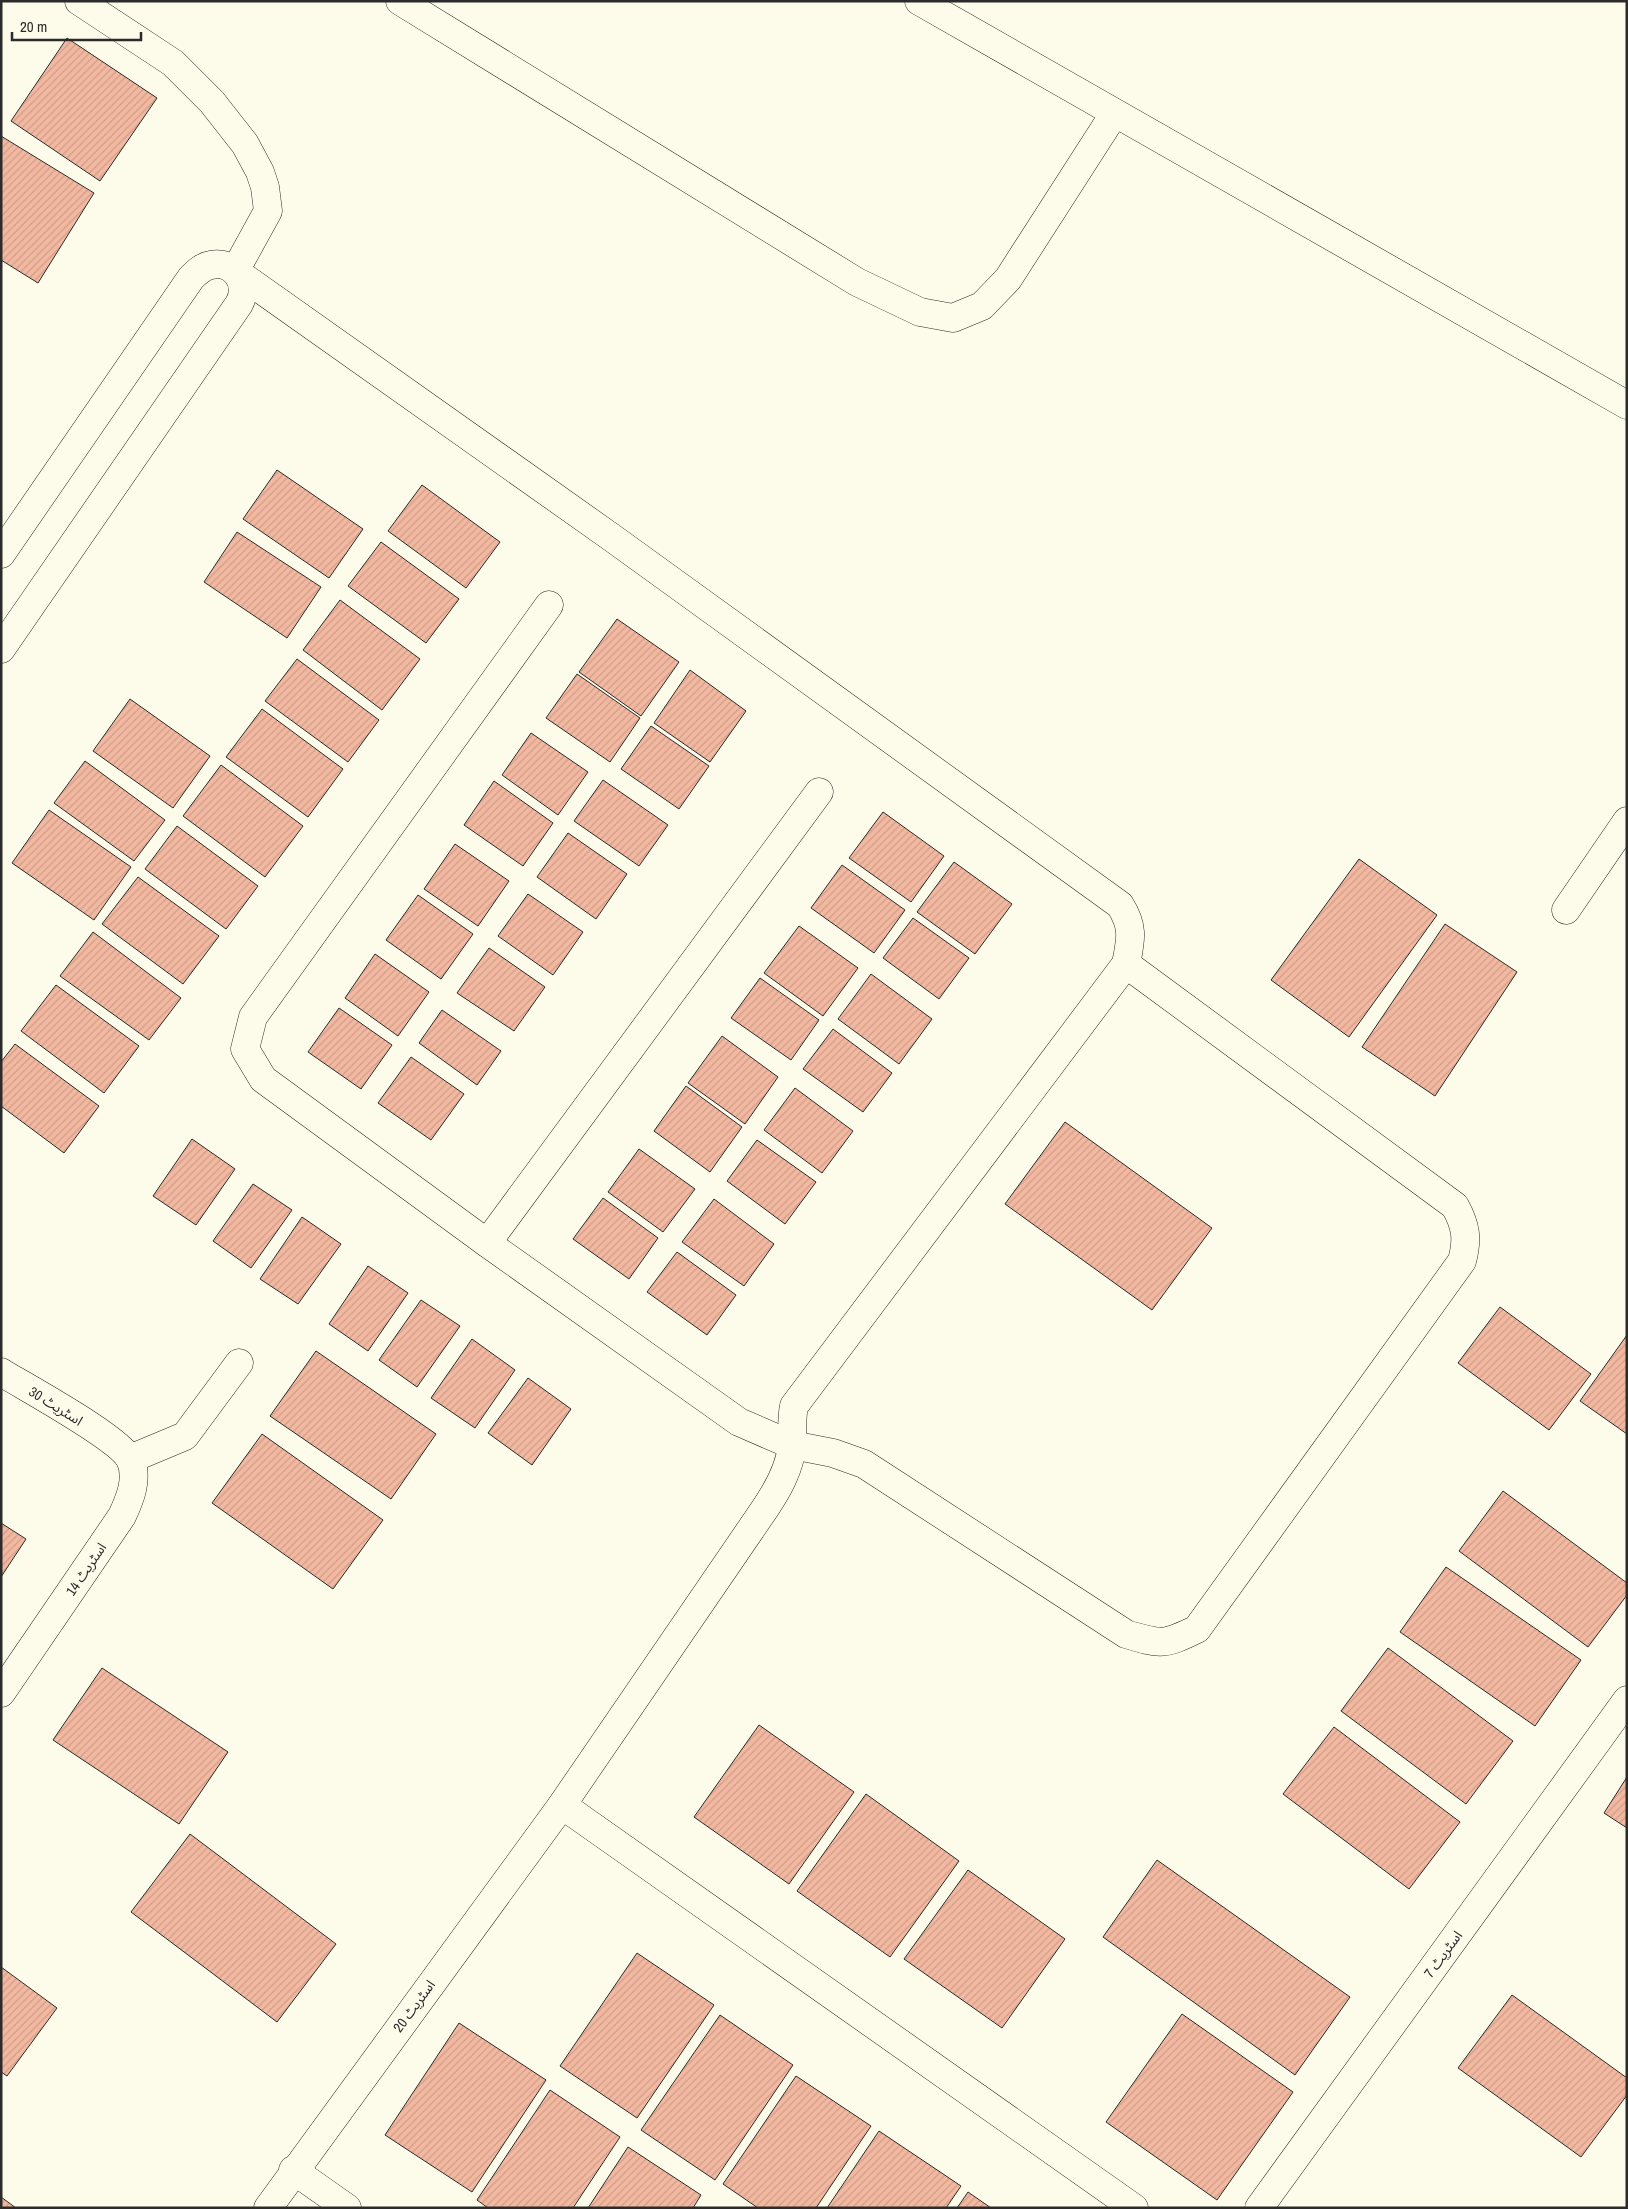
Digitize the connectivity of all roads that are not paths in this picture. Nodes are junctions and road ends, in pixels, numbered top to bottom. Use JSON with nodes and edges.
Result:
{"nodes":[{"id":1,"x":79,"y":1,"type":"edge"},
{"id":2,"x":400,"y":1,"type":"edge"},
{"id":3,"x":919,"y":1,"type":"edge"},
{"id":4,"x":1114,"y":114,"type":"junction"},
{"id":5,"x":235,"y":271,"type":"junction"},
{"id":6,"x":1627,"y":405,"type":"edge"},
{"id":7,"x":1,"y":554,"type":"edge"},
{"id":8,"x":549,"y":606,"type":"dead end"},
{"id":9,"x":1,"y":649,"type":"edge"},
{"id":10,"x":819,"y":792,"type":"dead end"},
{"id":11,"x":1627,"y":821,"type":"edge"},
{"id":12,"x":1566,"y":910,"type":"dead end"},
{"id":13,"x":1126,"y":964,"type":"junction"},
{"id":14,"x":486,"y":1243,"type":"junction"},
{"id":15,"x":239,"y":1363,"type":"dead end"},
{"id":16,"x":1,"y":1372,"type":"edge"},
{"id":17,"x":792,"y":1445,"type":"junction"},
{"id":18,"x":130,"y":1459,"type":"junction"},
{"id":19,"x":1,"y":1693,"type":"edge"},
{"id":20,"x":1627,"y":1700,"type":"edge"},
{"id":21,"x":562,"y":1805,"type":"junction"},
{"id":22,"x":294,"y":2170,"type":"junction"},
{"id":23,"x":268,"y":2208,"type":"edge"},
{"id":24,"x":347,"y":2208,"type":"edge"},
{"id":25,"x":1134,"y":2208,"type":"edge"},
{"id":26,"x":1259,"y":2208,"type":"edge"}],
"edges":[{"from":1,"to":5,"type":"street"},
{"from":2,"to":4,"type":"street"},
{"from":3,"to":4,"type":"street"},
{"from":4,"to":6,"type":"street"},
{"from":5,"to":7,"type":"street"},
{"from":5,"to":9,"type":"street"},
{"from":5,"to":13,"type":"street"},
{"from":8,"to":14,"type":"street"},
{"from":10,"to":14,"type":"street"},
{"from":11,"to":12,"type":"street"},
{"from":13,"to":17,"type":"street","name":"اسٹریٹ 20"},
{"from":13,"to":17,"type":"street"},
{"from":14,"to":17,"type":"street"},
{"from":15,"to":18,"type":"street"},
{"from":16,"to":18,"type":"street","name":"اسٹریٹ 30"},
{"from":17,"to":21,"type":"street","name":"اسٹریٹ 20"},
{"from":18,"to":19,"type":"street","name":"اسٹریٹ 14"},
{"from":20,"to":26,"type":"street","name":"اسٹریٹ 7"},
{"from":21,"to":22,"type":"street","name":"اسٹریٹ 20"},
{"from":21,"to":25,"type":"street"},
{"from":22,"to":23,"type":"street","name":"اسٹریٹ 20"},
{"from":22,"to":24,"type":"street"}]}
